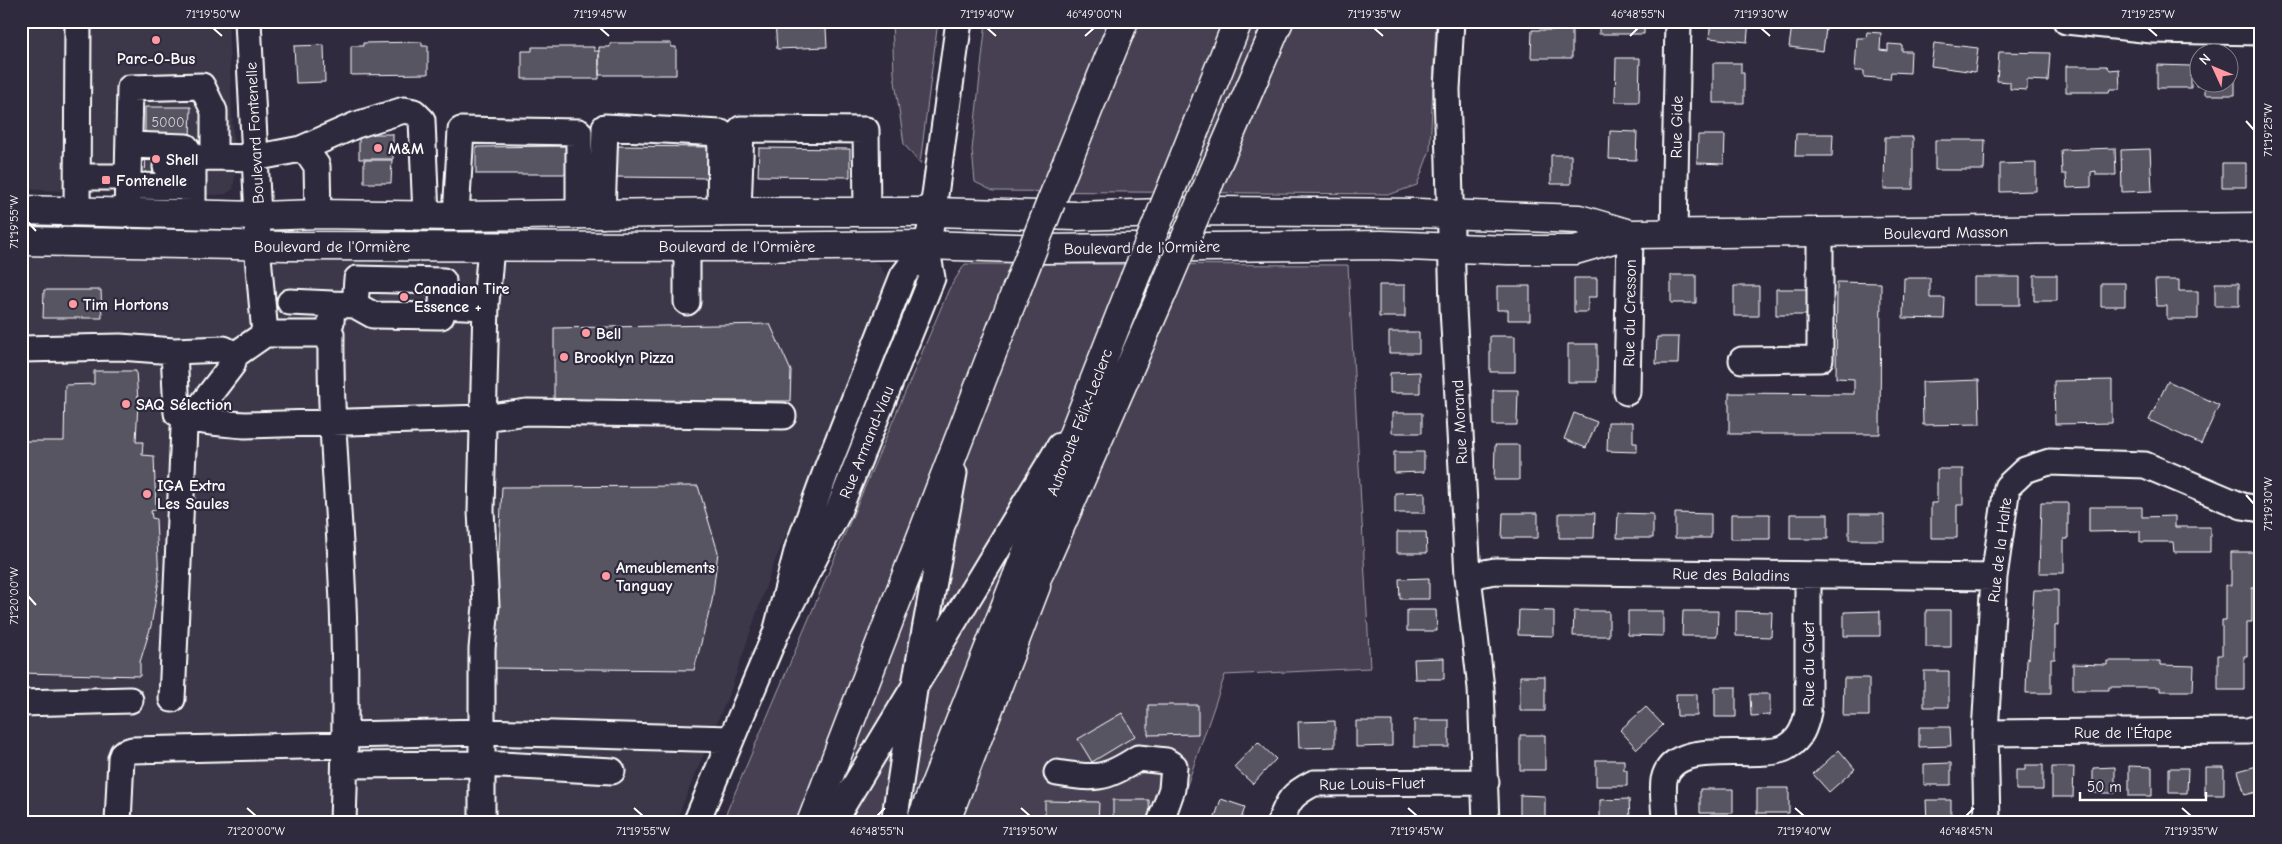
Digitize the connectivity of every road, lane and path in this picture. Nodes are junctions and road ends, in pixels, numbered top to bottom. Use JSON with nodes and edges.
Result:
{"nodes":[{"id":1,"x":78,"y":21,"type":"edge"},
{"id":2,"x":248,"y":21,"type":"edge"},
{"id":3,"x":959,"y":21,"type":"edge"},
{"id":4,"x":1104,"y":21,"type":"edge"},
{"id":5,"x":1124,"y":21,"type":"edge"},
{"id":6,"x":1238,"y":21,"type":"edge"},
{"id":7,"x":1279,"y":21,"type":"edge"},
{"id":8,"x":1451,"y":21,"type":"edge"},
{"id":9,"x":1678,"y":21,"type":"edge"},
{"id":10,"x":2066,"y":21,"type":"edge"},
{"id":11,"x":2261,"y":32,"type":"edge"},
{"id":12,"x":214,"y":111,"type":"junction"},
{"id":13,"x":252,"y":112,"type":"junction"},
{"id":14,"x":301,"y":149,"type":"junction"},
{"id":15,"x":254,"y":158,"type":"junction"},
{"id":16,"x":198,"y":168,"type":"junction"},
{"id":17,"x":136,"y":174,"type":"junction"},
{"id":18,"x":78,"y":177,"type":"junction"},
{"id":19,"x":1051,"y":202,"type":"junction"},
{"id":20,"x":21,"y":210,"type":"edge"},
{"id":21,"x":77,"y":210,"type":"junction"},
{"id":22,"x":729,"y":212,"type":"junction"},
{"id":23,"x":868,"y":212,"type":"junction"},
{"id":24,"x":933,"y":212,"type":"junction"},
{"id":25,"x":192,"y":214,"type":"junction"},
{"id":26,"x":318,"y":214,"type":"junction"},
{"id":27,"x":1452,"y":214,"type":"junction"},
{"id":28,"x":591,"y":215,"type":"junction"},
{"id":29,"x":258,"y":216,"type":"junction"},
{"id":30,"x":426,"y":216,"type":"junction"},
{"id":31,"x":456,"y":216,"type":"junction"},
{"id":32,"x":2261,"y":227,"type":"edge"},
{"id":33,"x":1674,"y":233,"type":"junction"},
{"id":34,"x":1820,"y":233,"type":"junction"},
{"id":35,"x":1630,"y":234,"type":"junction"},
{"id":36,"x":21,"y":241,"type":"edge"},
{"id":37,"x":257,"y":245,"type":"junction"},
{"id":38,"x":926,"y":245,"type":"junction"},
{"id":39,"x":1452,"y":246,"type":"junction"},
{"id":40,"x":491,"y":247,"type":"junction"},
{"id":41,"x":686,"y":247,"type":"junction"},
{"id":42,"x":365,"y":298,"type":"junction"},
{"id":43,"x":442,"y":301,"type":"junction"},
{"id":44,"x":290,"y":302,"type":"dead end"},
{"id":45,"x":687,"y":302,"type":"dead end"},
{"id":46,"x":486,"y":307,"type":"junction"},
{"id":47,"x":265,"y":334,"type":"junction"},
{"id":48,"x":331,"y":334,"type":"junction"},
{"id":49,"x":21,"y":349,"type":"edge"},
{"id":50,"x":174,"y":351,"type":"junction"},
{"id":51,"x":234,"y":355,"type":"junction"},
{"id":52,"x":1742,"y":360,"type":"dead end"},
{"id":53,"x":1627,"y":392,"type":"dead end"},
{"id":54,"x":1090,"y":396,"type":"junction"},
{"id":55,"x":783,"y":416,"type":"dead end"},
{"id":56,"x":483,"y":418,"type":"junction"},
{"id":57,"x":192,"y":419,"type":"junction"},
{"id":58,"x":333,"y":422,"type":"junction"},
{"id":59,"x":960,"y":441,"type":"junction"},
{"id":60,"x":2261,"y":509,"type":"edge"},
{"id":61,"x":1046,"y":559,"type":"junction"},
{"id":62,"x":1808,"y":575,"type":"junction"},
{"id":63,"x":1468,"y":576,"type":"junction"},
{"id":64,"x":1994,"y":577,"type":"junction"},
{"id":65,"x":914,"y":690,"type":"junction"},
{"id":66,"x":172,"y":699,"type":"dead end"},
{"id":67,"x":130,"y":700,"type":"dead end"},
{"id":68,"x":21,"y":703,"type":"edge"},
{"id":69,"x":2261,"y":728,"type":"edge"},
{"id":70,"x":483,"y":732,"type":"junction"},
{"id":71,"x":1985,"y":733,"type":"junction"},
{"id":72,"x":730,"y":739,"type":"junction"},
{"id":73,"x":345,"y":749,"type":"junction"},
{"id":74,"x":482,"y":764,"type":"junction"},
{"id":75,"x":612,"y":771,"type":"dead end"},
{"id":76,"x":1057,"y":773,"type":"dead end"},
{"id":77,"x":1486,"y":782,"type":"junction"},
{"id":78,"x":935,"y":783,"type":"junction"},
{"id":79,"x":118,"y":823,"type":"edge"},
{"id":80,"x":343,"y":823,"type":"edge"},
{"id":81,"x":482,"y":823,"type":"edge"},
{"id":82,"x":696,"y":823,"type":"edge"},
{"id":83,"x":811,"y":823,"type":"edge"},
{"id":84,"x":832,"y":823,"type":"edge"},
{"id":85,"x":894,"y":823,"type":"edge"},
{"id":86,"x":920,"y":823,"type":"edge"},
{"id":87,"x":945,"y":823,"type":"edge"},
{"id":88,"x":1160,"y":823,"type":"edge"},
{"id":89,"x":1280,"y":823,"type":"edge"},
{"id":90,"x":1486,"y":823,"type":"edge"},
{"id":91,"x":1665,"y":823,"type":"edge"},
{"id":92,"x":1986,"y":823,"type":"edge"}],
"edges":[{"from":1,"to":18,"type":"street"},
{"from":2,"to":13,"type":"street","name":"Boulevard Fontenelle"},
{"from":3,"to":24,"type":"street","name":"Rue Armand-Viau"},
{"from":4,"to":19,"type":"main road"},
{"from":5,"to":19,"type":"main road"},
{"from":6,"to":54,"type":"main road","name":"Autoroute Félix-Leclerc","bridge":true},
{"from":7,"to":61,"type":"main road","bridge":true},
{"from":8,"to":27,"type":"street","name":"Rue Morand"},
{"from":9,"to":33,"type":"street","name":"Rue Gide"},
{"from":10,"to":11,"type":"street"},
{"from":12,"to":13,"type":"street"},
{"from":12,"to":16,"type":"street"},
{"from":12,"to":17,"type":"street"},
{"from":13,"to":15,"type":"street","name":"Boulevard Fontenelle"},
{"from":14,"to":15,"type":"street"},
{"from":14,"to":26,"type":"street"},
{"from":14,"to":30,"type":"street"},
{"from":15,"to":16,"type":"street"},
{"from":15,"to":29,"type":"street","name":"Boulevard Fontenelle"},
{"from":16,"to":17,"type":"street"},
{"from":16,"to":17,"type":"street"},
{"from":16,"to":17,"type":"street"},
{"from":16,"to":25,"type":"street"},
{"from":17,"to":18,"type":"street"},
{"from":17,"to":21,"type":"main road","name":"Boulevard de l'Ormière"},
{"from":17,"to":25,"type":"main road","name":"Boulevard de l'Ormière"},
{"from":18,"to":21,"type":"street"},
{"from":19,"to":59,"type":"main road","bridge":true},
{"from":20,"to":21,"type":"main road","name":"Boulevard de l'Ormière"},
{"from":22,"to":23,"type":"main road","name":"Boulevard de l'Ormière"},
{"from":22,"to":23,"type":"street"},
{"from":22,"to":28,"type":"main road","name":"Boulevard de l'Ormière"},
{"from":22,"to":28,"type":"street"},
{"from":23,"to":24,"type":"main road","name":"Boulevard de l'Ormière"},
{"from":24,"to":27,"type":"main road","name":"Boulevard de l'Ormière"},
{"from":24,"to":38,"type":"street","name":"Rue Armand-Viau"},
{"from":25,"to":29,"type":"main road","name":"Boulevard de l'Ormière"},
{"from":26,"to":29,"type":"main road","name":"Boulevard de l'Ormière"},
{"from":26,"to":30,"type":"main road","name":"Boulevard de l'Ormière"},
{"from":27,"to":35,"type":"main road","name":"Boulevard Masson"},
{"from":27,"to":39,"type":"street","name":"Rue Morand"},
{"from":28,"to":31,"type":"main road","name":"Boulevard de l'Ormière"},
{"from":28,"to":31,"type":"street"},
{"from":29,"to":37,"type":"street","name":"Boulevard Fontenelle"},
{"from":30,"to":31,"type":"main road","name":"Boulevard de l'Ormière"},
{"from":32,"to":34,"type":"main road","name":"Boulevard Masson"},
{"from":33,"to":34,"type":"main road","name":"Boulevard Masson"},
{"from":33,"to":35,"type":"main road","name":"Boulevard Masson"},
{"from":34,"to":52,"type":"street"},
{"from":35,"to":39,"type":"main road","name":"Boulevard Masson"},
{"from":35,"to":53,"type":"street","name":"Rue du Cresson"},
{"from":36,"to":37,"type":"main road","name":"Boulevard de l'Ormière"},
{"from":37,"to":40,"type":"main road","name":"Boulevard de l'Ormière"},
{"from":37,"to":47,"type":"street","name":"Boulevard Fontenelle"},
{"from":38,"to":39,"type":"main road","name":"Boulevard de l'Ormière"},
{"from":38,"to":41,"type":"main road","name":"Boulevard de l'Ormière"},
{"from":38,"to":72,"type":"street","name":"Rue Armand-Viau"},
{"from":39,"to":63,"type":"street","name":"Rue Morand"},
{"from":40,"to":41,"type":"main road","name":"Boulevard de l'Ormière"},
{"from":40,"to":46,"type":"street"},
{"from":41,"to":45,"type":"street"},
{"from":42,"to":43,"type":"street"},
{"from":42,"to":43,"type":"street"},
{"from":42,"to":43,"type":"street"},
{"from":42,"to":44,"type":"street"},
{"from":42,"to":48,"type":"street"},
{"from":43,"to":46,"type":"street"},
{"from":46,"to":56,"type":"street"},
{"from":47,"to":48,"type":"street"},
{"from":47,"to":51,"type":"street"},
{"from":48,"to":58,"type":"street"},
{"from":49,"to":50,"type":"street"},
{"from":50,"to":51,"type":"street"},
{"from":50,"to":57,"type":"street"},
{"from":51,"to":57,"type":"street"},
{"from":54,"to":65,"type":"street"},
{"from":54,"to":78,"type":"main road","name":"Autoroute Félix-Leclerc"},
{"from":55,"to":56,"type":"street"},
{"from":56,"to":58,"type":"street"},
{"from":56,"to":70,"type":"street"},
{"from":57,"to":58,"type":"street"},
{"from":57,"to":66,"type":"street"},
{"from":58,"to":73,"type":"street"},
{"from":59,"to":65,"type":"street"},
{"from":59,"to":83,"type":"main road"},
{"from":60,"to":64,"type":"street","name":"Rue de la Halte"},
{"from":61,"to":78,"type":"main road"},
{"from":61,"to":87,"type":"main road"},
{"from":62,"to":63,"type":"street","name":"Rue des Baladins"},
{"from":62,"to":64,"type":"street","name":"Rue des Baladins"},
{"from":62,"to":91,"type":"street","name":"Rue du Guet"},
{"from":63,"to":77,"type":"street","name":"Rue Morand"},
{"from":64,"to":71,"type":"street","name":"Rue de la Halte"},
{"from":65,"to":84,"type":"street"},
{"from":65,"to":85,"type":"street"},
{"from":67,"to":68,"type":"street"},
{"from":69,"to":71,"type":"street","name":"Rue de l'Étape"},
{"from":70,"to":72,"type":"street"},
{"from":70,"to":73,"type":"street"},
{"from":70,"to":74,"type":"street"},
{"from":71,"to":92,"type":"street","name":"Rue de la Halte"},
{"from":72,"to":82,"type":"street","name":"Rue Armand-Viau"},
{"from":73,"to":74,"type":"street"},
{"from":73,"to":79,"type":"street"},
{"from":73,"to":80,"type":"street"},
{"from":74,"to":75,"type":"street"},
{"from":74,"to":81,"type":"street"},
{"from":76,"to":88,"type":"street"},
{"from":77,"to":89,"type":"street","name":"Rue Louis-Fluet"},
{"from":77,"to":90,"type":"street","name":"Rue Morand"},
{"from":78,"to":86,"type":"main road","name":"Autoroute Félix-Leclerc"}]}
